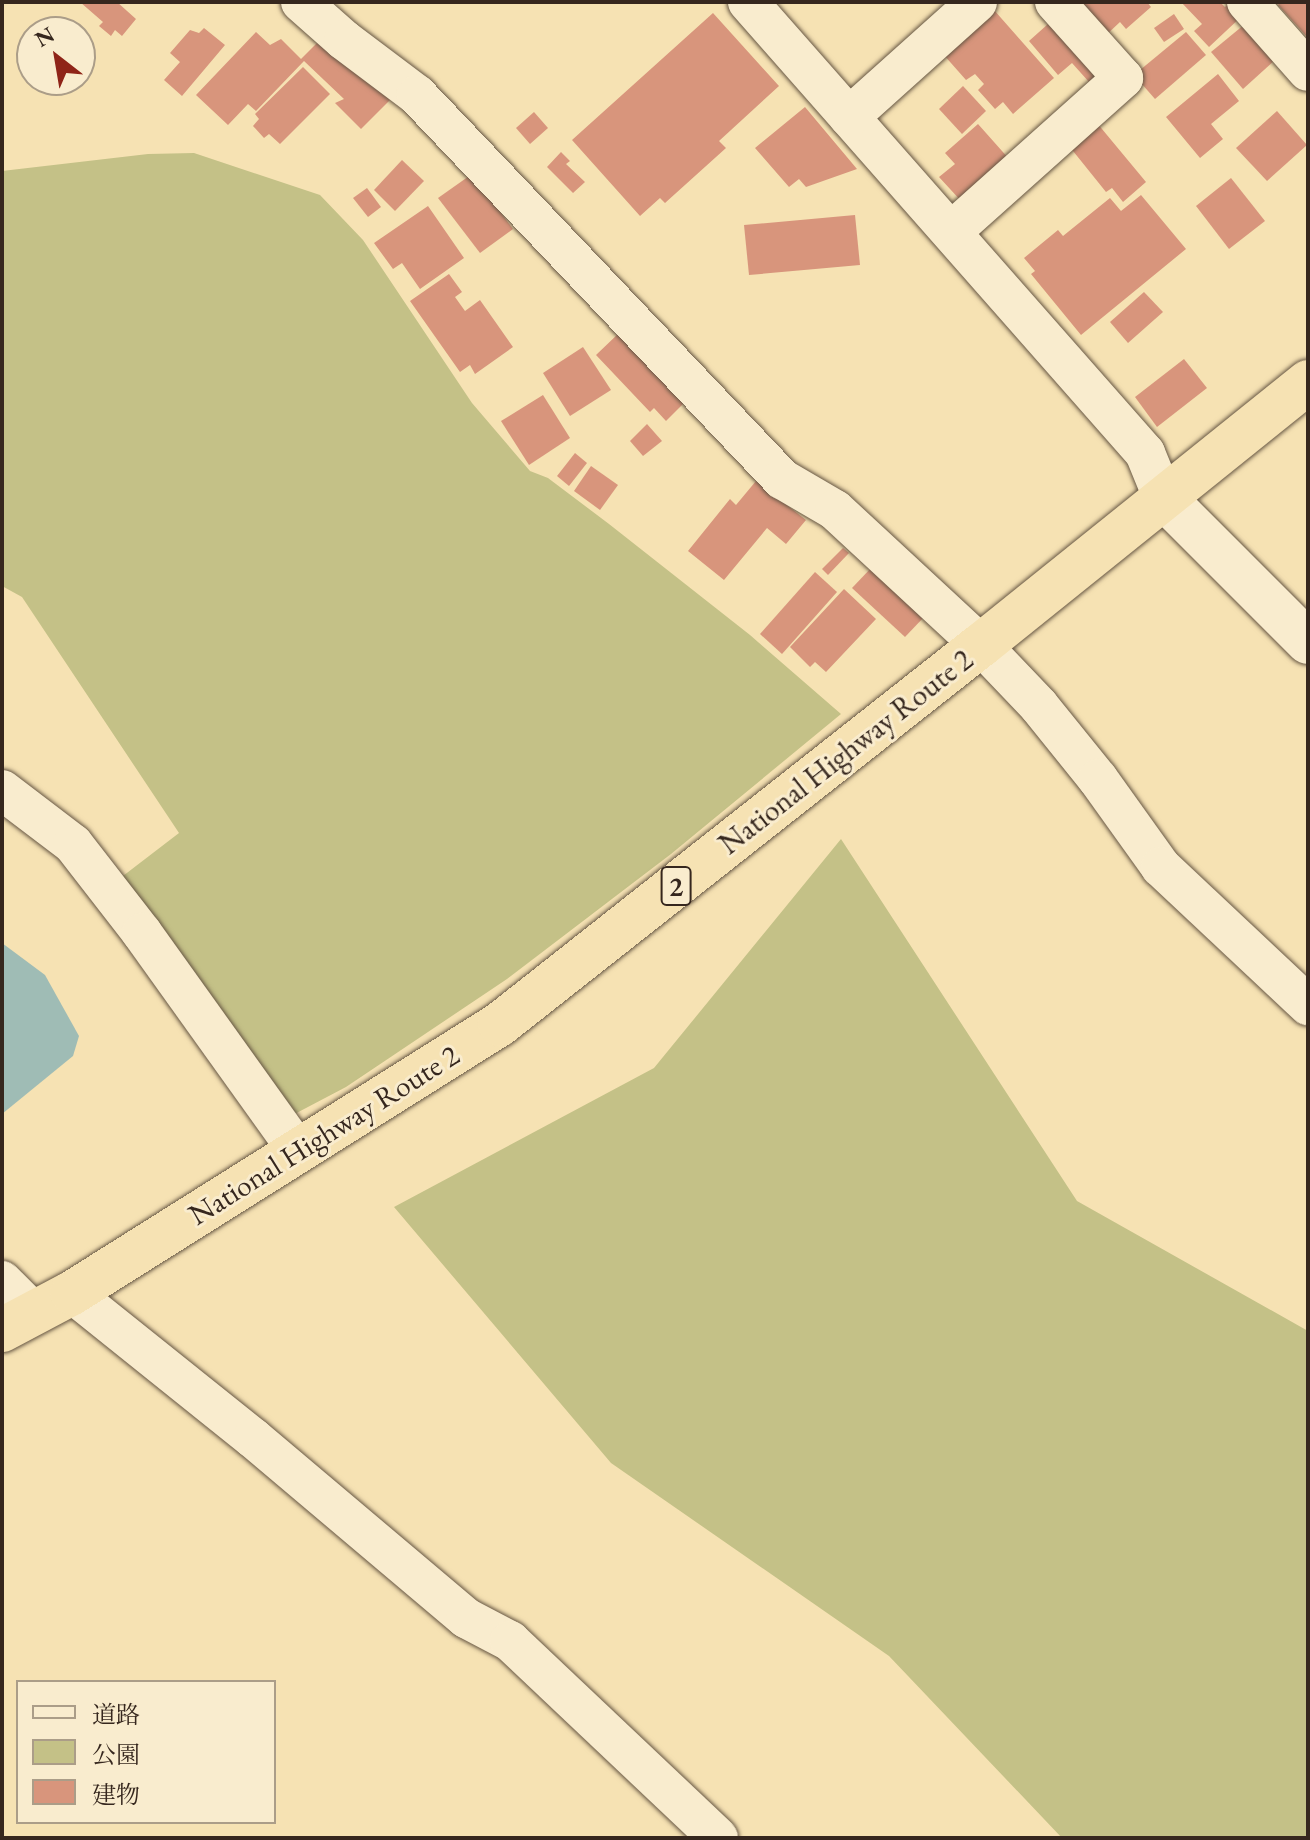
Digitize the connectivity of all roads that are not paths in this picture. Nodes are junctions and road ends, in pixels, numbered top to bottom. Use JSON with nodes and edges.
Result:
{"nodes":[{"id":1,"x":301,"y":2,"type":"edge"},
{"id":2,"x":748,"y":2,"type":"edge"},
{"id":3,"x":977,"y":2,"type":"edge"},
{"id":4,"x":1055,"y":2,"type":"edge"},
{"id":5,"x":1247,"y":2,"type":"edge"},
{"id":6,"x":1308,"y":71,"type":"edge"},
{"id":7,"x":849,"y":117,"type":"junction"},
{"id":8,"x":951,"y":232,"type":"junction"},
{"id":9,"x":1308,"y":382,"type":"edge"},
{"id":10,"x":1163,"y":497,"type":"junction"},
{"id":11,"x":1308,"y":642,"type":"edge"},
{"id":12,"x":981,"y":645,"type":"junction"},
{"id":13,"x":2,"y":790,"type":"edge"},
{"id":14,"x":1308,"y":1005,"type":"edge"},
{"id":15,"x":298,"y":1151,"type":"junction"},
{"id":16,"x":2,"y":1281,"type":"edge"},
{"id":17,"x":72,"y":1293,"type":"junction"},
{"id":18,"x":18,"y":1322,"type":"edge"},
{"id":19,"x":718,"y":1838,"type":"edge"}],
"edges":[{"from":1,"to":12,"type":"street"},
{"from":2,"to":7,"type":"street"},
{"from":3,"to":7,"type":"street"},
{"from":4,"to":8,"type":"street"},
{"from":5,"to":6,"type":"street"},
{"from":7,"to":8,"type":"street"},
{"from":8,"to":10,"type":"street"},
{"from":9,"to":10,"type":"highway","name":"National Highway Route 2","number":"2"},
{"from":10,"to":11,"type":"main road"},
{"from":10,"to":12,"type":"highway","name":"National Highway Route 2","number":"2"},
{"from":12,"to":14,"type":"street"},
{"from":12,"to":15,"type":"highway","name":"National Highway Route 2","number":"2"},
{"from":13,"to":15,"type":"street"},
{"from":15,"to":17,"type":"highway","name":"National Highway Route 2","number":"2"},
{"from":16,"to":18,"type":"street"},
{"from":17,"to":18,"type":"highway","name":"National Highway Route 2","number":"2"},
{"from":17,"to":19,"type":"street"}]}
